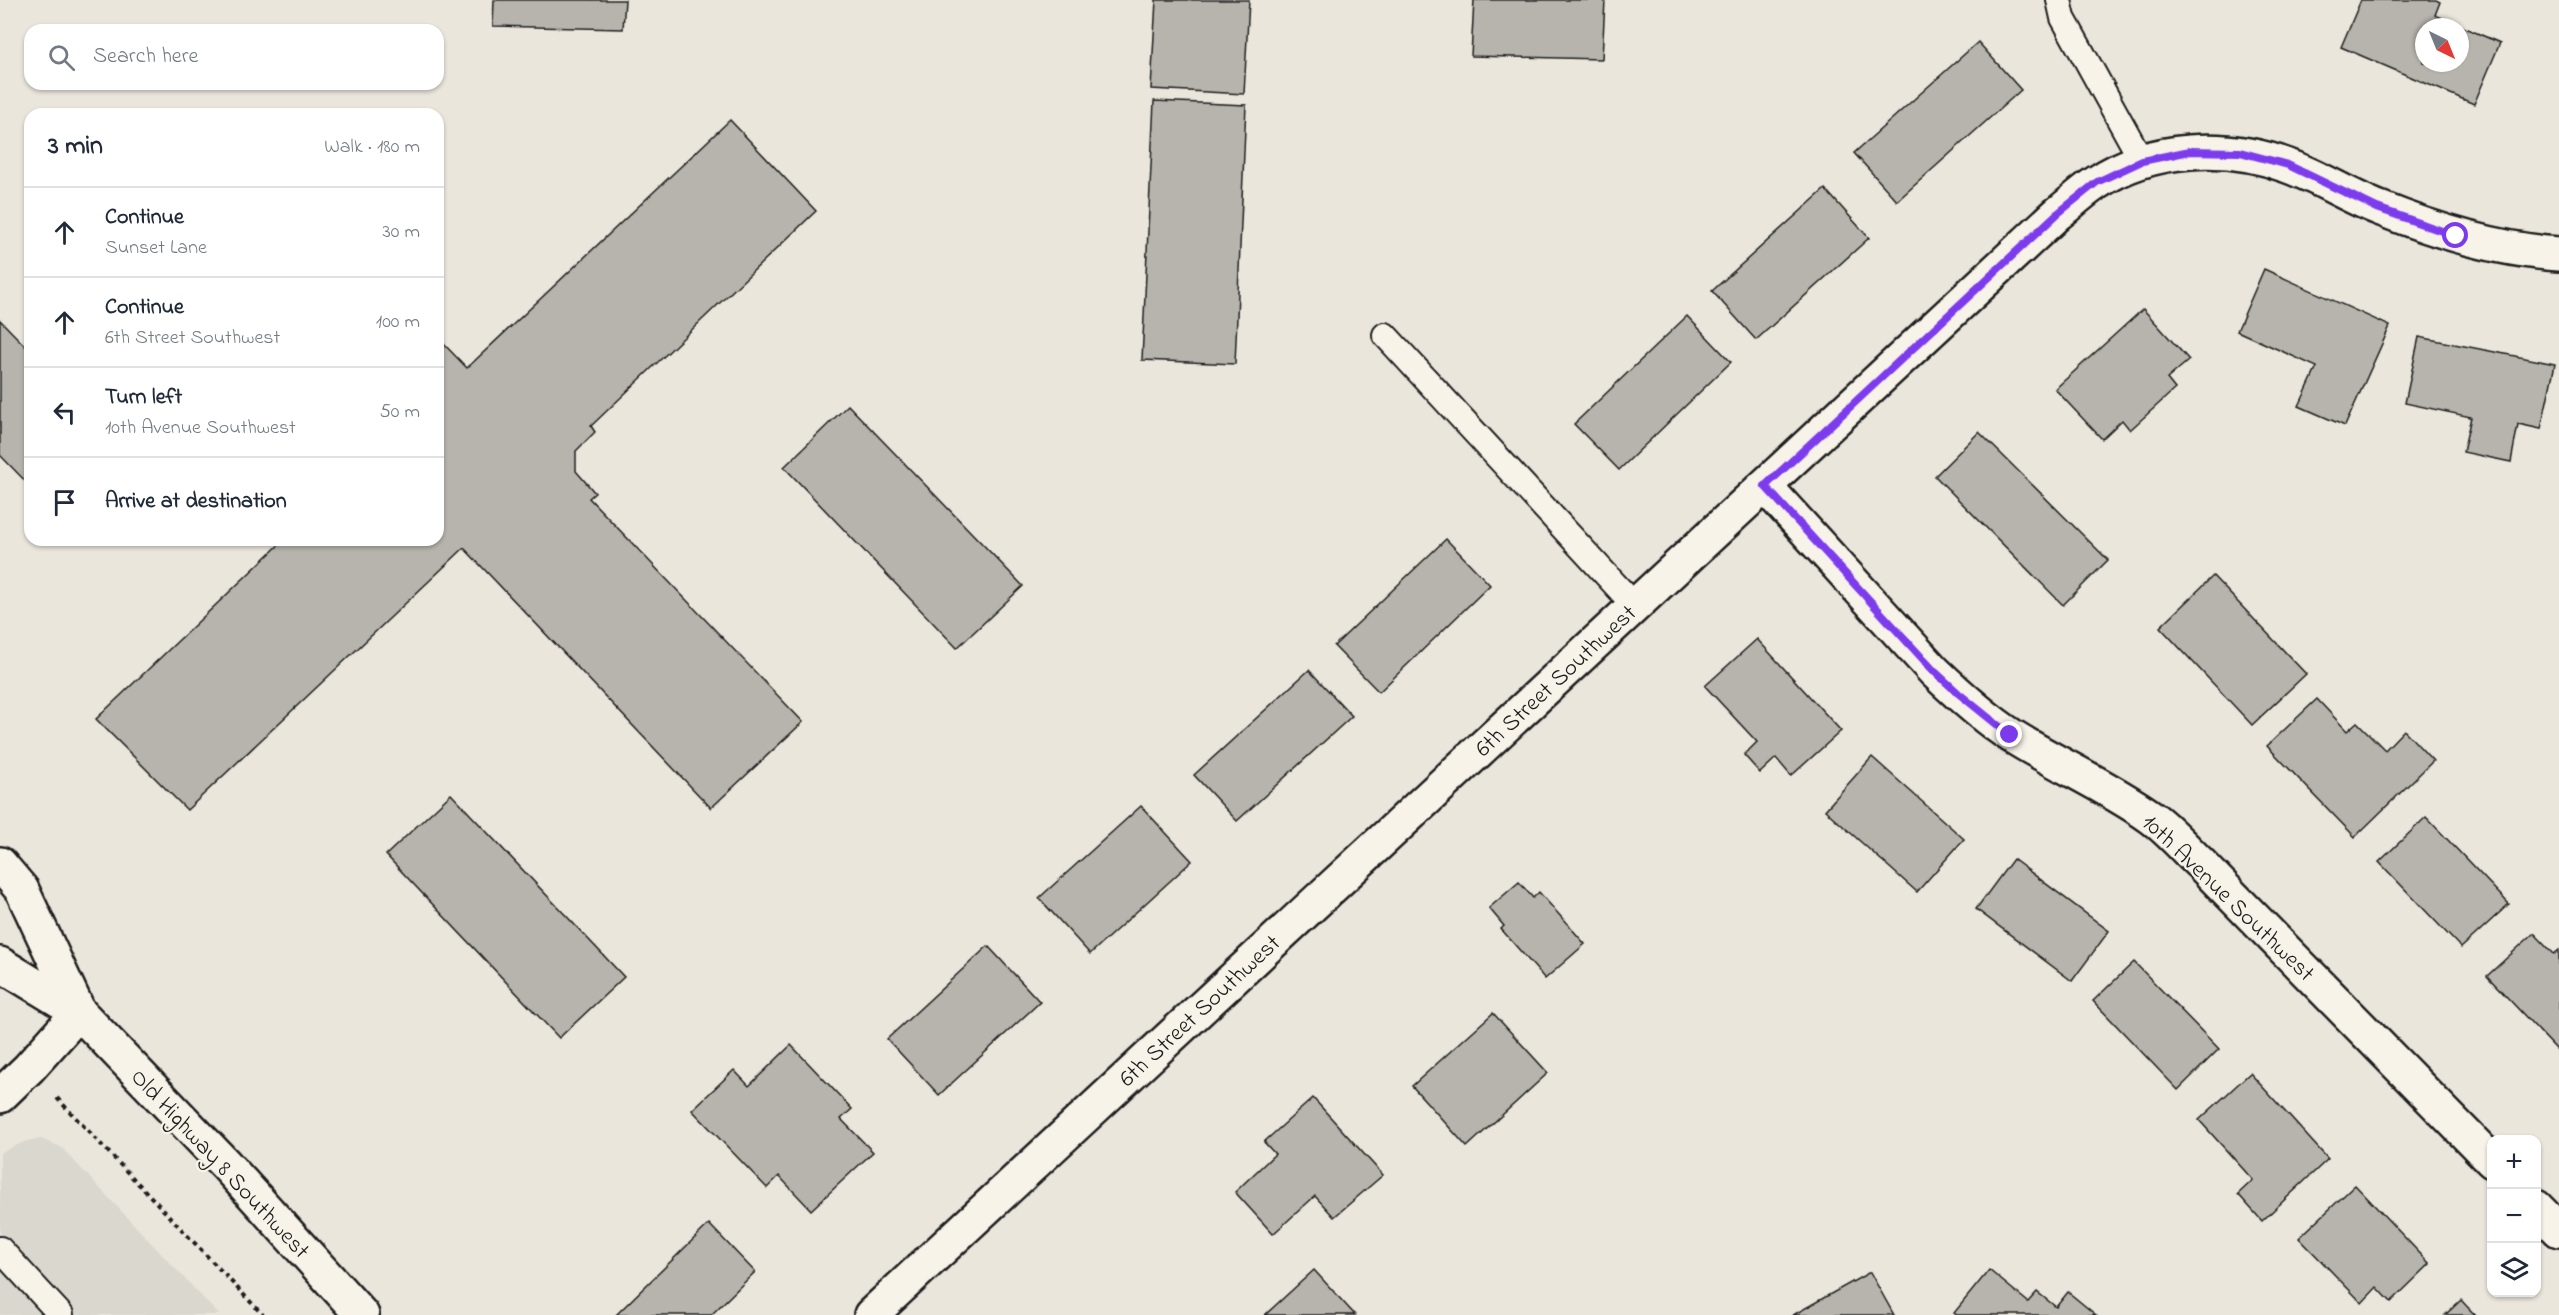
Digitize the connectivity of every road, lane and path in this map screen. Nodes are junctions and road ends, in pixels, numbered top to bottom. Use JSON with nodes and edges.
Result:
{"nodes":[{"id":1,"x":2059,"y":0,"type":"edge"},
{"id":2,"x":2142,"y":161,"type":"junction"},
{"id":3,"x":2559,"y":254,"type":"edge"},
{"id":4,"x":1385,"y":335,"type":"dead end"},
{"id":5,"x":1765,"y":486,"type":"junction"},
{"id":6,"x":1635,"y":606,"type":"junction"},
{"id":7,"x":0,"y":864,"type":"edge"},
{"id":8,"x":0,"y":964,"type":"edge"},
{"id":9,"x":79,"y":1012,"type":"junction"},
{"id":10,"x":29,"y":1068,"type":"junction"},
{"id":11,"x":0,"y":1096,"type":"edge"},
{"id":12,"x":2487,"y":1156,"type":"edge"},
{"id":13,"x":2541,"y":1212,"type":"edge"},
{"id":14,"x":2559,"y":1230,"type":"edge"},
{"id":15,"x":0,"y":1249,"type":"edge"},
{"id":16,"x":61,"y":1315,"type":"edge"},
{"id":17,"x":263,"y":1315,"type":"edge"},
{"id":18,"x":362,"y":1315,"type":"edge"},
{"id":19,"x":871,"y":1315,"type":"edge"}],
"edges":[{"from":1,"to":2,"type":"lane"},
{"from":2,"to":3,"type":"street","name":"6th Street Southwest"},
{"from":2,"to":5,"type":"street","name":"6th Street Southwest"},
{"from":4,"to":6,"type":"lane"},
{"from":5,"to":6,"type":"street","name":"6th Street Southwest"},
{"from":5,"to":12,"type":"street","name":"10th Avenue Southwest"},
{"from":6,"to":19,"type":"street","name":"6th Street Southwest"},
{"from":7,"to":9,"type":"street","name":"Old Highway 8 Southwest"},
{"from":8,"to":9,"type":"street","name":"Old Highway 8 Southwest"},
{"from":9,"to":10,"type":"street"},
{"from":9,"to":18,"type":"street","name":"Old Highway 8 Southwest"},
{"from":10,"to":11,"type":"street"},
{"from":10,"to":17,"type":"path"},
{"from":13,"to":14,"type":"street"},
{"from":15,"to":16,"type":"lane"}]}
